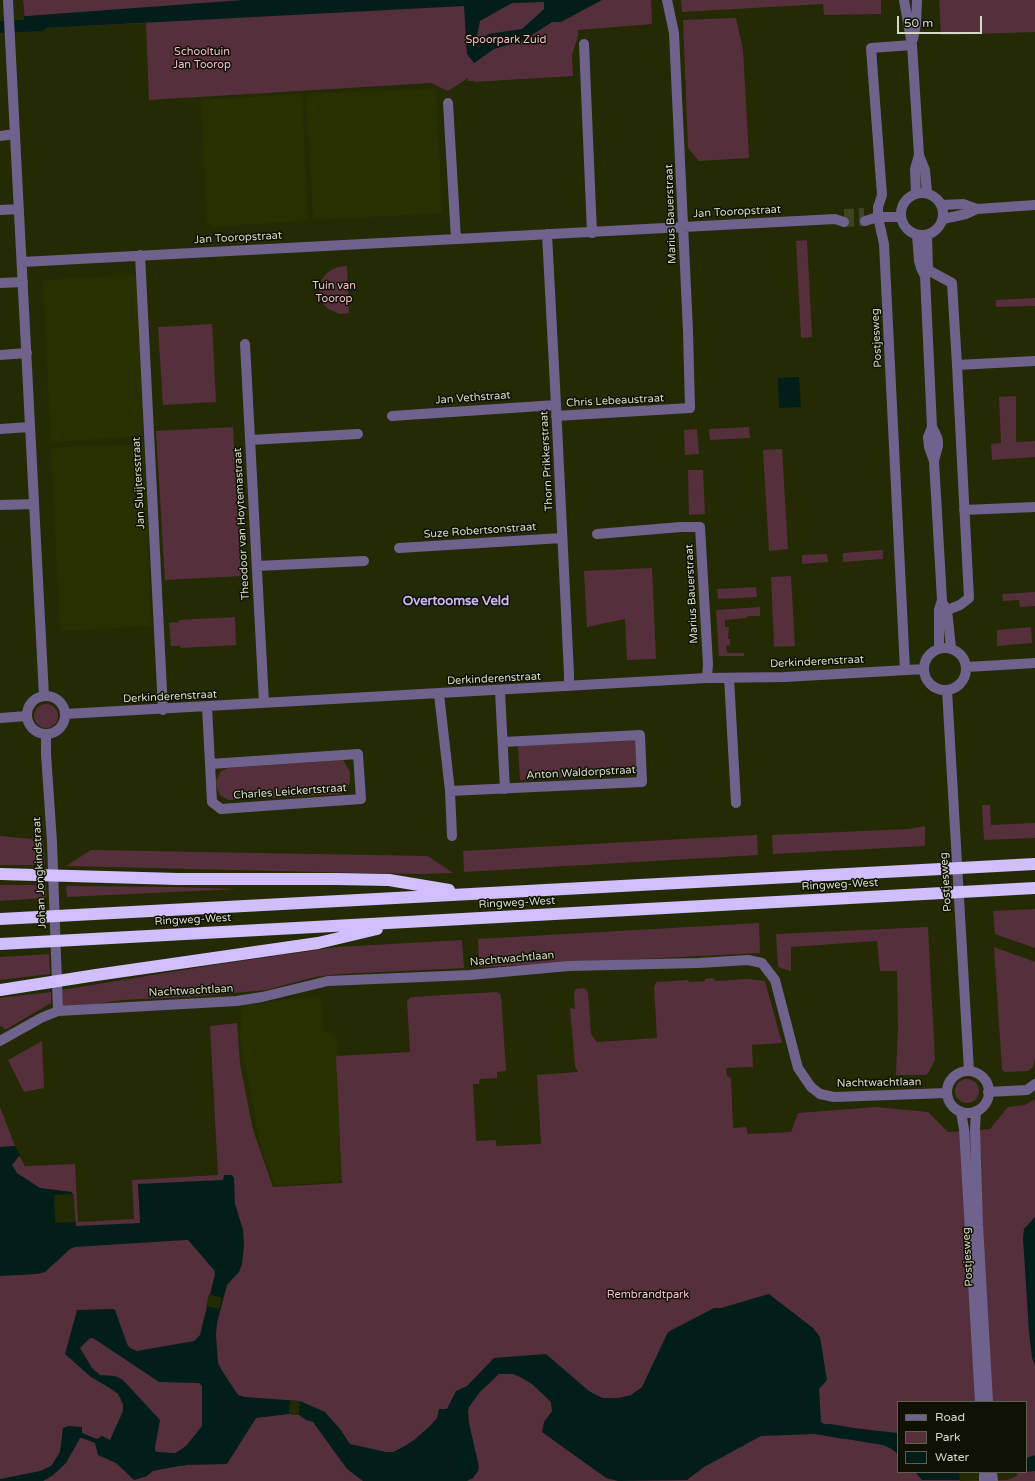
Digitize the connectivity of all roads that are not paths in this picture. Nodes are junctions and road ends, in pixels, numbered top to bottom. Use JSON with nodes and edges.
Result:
{"nodes":[{"id":1,"x":8,"y":0,"type":"edge"},
{"id":2,"x":904,"y":0,"type":"edge"},
{"id":3,"x":916,"y":0,"type":"edge"},
{"id":4,"x":667,"y":1,"type":"edge"},
{"id":5,"x":584,"y":44,"type":"dead end"},
{"id":6,"x":912,"y":45,"type":"junction"},
{"id":7,"x":448,"y":103,"type":"dead end"},
{"id":8,"x":15,"y":134,"type":"junction"},
{"id":9,"x":0,"y":136,"type":"edge"},
{"id":10,"x":919,"y":155,"type":"junction"},
{"id":11,"x":927,"y":193,"type":"junction"},
{"id":12,"x":916,"y":194,"type":"junction"},
{"id":13,"x":941,"y":205,"type":"junction"},
{"id":14,"x":1035,"y":205,"type":"edge"},
{"id":15,"x":19,"y":209,"type":"junction"},
{"id":16,"x":977,"y":209,"type":"junction"},
{"id":17,"x":0,"y":210,"type":"edge"},
{"id":18,"x":901,"y":216,"type":"junction"},
{"id":19,"x":864,"y":217,"type":"tunnel mouth"},
{"id":20,"x":878,"y":217,"type":"junction"},
{"id":21,"x":841,"y":218,"type":"tunnel mouth"},
{"id":22,"x":943,"y":219,"type":"junction"},
{"id":23,"x":683,"y":227,"type":"junction"},
{"id":24,"x":592,"y":232,"type":"junction"},
{"id":25,"x":547,"y":234,"type":"junction"},
{"id":26,"x":922,"y":235,"type":"junction"},
{"id":27,"x":456,"y":239,"type":"junction"},
{"id":28,"x":140,"y":256,"type":"junction"},
{"id":29,"x":22,"y":262,"type":"junction"},
{"id":30,"x":926,"y":273,"type":"junction"},
{"id":31,"x":23,"y":282,"type":"junction"},
{"id":32,"x":0,"y":283,"type":"edge"},
{"id":33,"x":245,"y":344,"type":"dead end"},
{"id":34,"x":27,"y":353,"type":"junction"},
{"id":35,"x":0,"y":355,"type":"edge"},
{"id":36,"x":1035,"y":361,"type":"edge"},
{"id":37,"x":957,"y":365,"type":"junction"},
{"id":38,"x":556,"y":405,"type":"junction"},
{"id":39,"x":674,"y":410,"type":"joint"},
{"id":40,"x":392,"y":416,"type":"dead end"},
{"id":41,"x":556,"y":416,"type":"junction"},
{"id":42,"x":30,"y":427,"type":"junction"},
{"id":43,"x":0,"y":429,"type":"edge"},
{"id":44,"x":358,"y":434,"type":"dead end"},
{"id":45,"x":250,"y":440,"type":"junction"},
{"id":46,"x":34,"y":504,"type":"junction"},
{"id":47,"x":0,"y":505,"type":"edge"},
{"id":48,"x":1035,"y":507,"type":"edge"},
{"id":49,"x":964,"y":510,"type":"junction"},
{"id":50,"x":597,"y":534,"type":"dead end"},
{"id":51,"x":562,"y":538,"type":"junction"},
{"id":52,"x":399,"y":548,"type":"dead end"},
{"id":53,"x":364,"y":561,"type":"dead end"},
{"id":54,"x":257,"y":566,"type":"junction"},
{"id":55,"x":944,"y":605,"type":"junction"},
{"id":56,"x":939,"y":648,"type":"junction"},
{"id":57,"x":951,"y":648,"type":"junction"},
{"id":58,"x":1035,"y":663,"type":"edge"},
{"id":59,"x":967,"y":667,"type":"junction"},
{"id":60,"x":924,"y":669,"type":"junction"},
{"id":61,"x":906,"y":670,"type":"junction"},
{"id":62,"x":707,"y":678,"type":"junction"},
{"id":63,"x":729,"y":678,"type":"junction"},
{"id":64,"x":569,"y":686,"type":"junction"},
{"id":65,"x":947,"y":690,"type":"junction"},
{"id":66,"x":500,"y":691,"type":"junction"},
{"id":67,"x":439,"y":694,"type":"junction"},
{"id":68,"x":44,"y":696,"type":"junction"},
{"id":69,"x":264,"y":703,"type":"junction"},
{"id":70,"x":207,"y":707,"type":"junction"},
{"id":71,"x":163,"y":710,"type":"junction"},
{"id":72,"x":65,"y":714,"type":"junction"},
{"id":73,"x":27,"y":716,"type":"junction"},
{"id":74,"x":0,"y":718,"type":"edge"},
{"id":75,"x":46,"y":734,"type":"junction"},
{"id":76,"x":503,"y":742,"type":"junction"},
{"id":77,"x":210,"y":764,"type":"junction"},
{"id":78,"x":505,"y":789,"type":"junction"},
{"id":79,"x":450,"y":791,"type":"junction"},
{"id":80,"x":736,"y":803,"type":"dead end"},
{"id":81,"x":452,"y":836,"type":"dead end"},
{"id":82,"x":1035,"y":864,"type":"edge"},
{"id":83,"x":0,"y":874,"type":"edge"},
{"id":84,"x":1035,"y":888,"type":"edge"},
{"id":85,"x":472,"y":894,"type":"junction"},
{"id":86,"x":0,"y":919,"type":"edge"},
{"id":87,"x":408,"y":922,"type":"junction"},
{"id":88,"x":0,"y":944,"type":"edge"},
{"id":89,"x":0,"y":990,"type":"edge"},
{"id":90,"x":58,"y":1011,"type":"junction"},
{"id":91,"x":0,"y":1042,"type":"edge"},
{"id":92,"x":969,"y":1071,"type":"junction"},
{"id":93,"x":1035,"y":1084,"type":"edge"},
{"id":94,"x":988,"y":1092,"type":"junction"},
{"id":95,"x":947,"y":1093,"type":"junction"},
{"id":96,"x":976,"y":1111,"type":"junction"},
{"id":97,"x":961,"y":1112,"type":"junction"},
{"id":98,"x":980,"y":1401,"type":"edge"},
{"id":99,"x":988,"y":1401,"type":"edge"}],
"edges":[{"from":1,"to":8,"type":"street"},
{"from":2,"to":6,"type":"street"},
{"from":3,"to":6,"type":"street"},
{"from":4,"to":23,"type":"street","name":"Marius Bauerstraat"},
{"from":5,"to":24,"type":"street"},
{"from":6,"to":10,"type":"street"},
{"from":6,"to":20,"type":"street","name":"Postjesweg"},
{"from":7,"to":27,"type":"street"},
{"from":8,"to":9,"type":"street"},
{"from":8,"to":15,"type":"street"},
{"from":10,"to":11,"type":"street"},
{"from":10,"to":12,"type":"street"},
{"from":11,"to":12,"type":"street"},
{"from":11,"to":13,"type":"street"},
{"from":12,"to":18,"type":"street"},
{"from":13,"to":16,"type":"street"},
{"from":13,"to":22,"type":"street"},
{"from":14,"to":16,"type":"street"},
{"from":15,"to":17,"type":"street"},
{"from":15,"to":29,"type":"street"},
{"from":16,"to":22,"type":"street"},
{"from":18,"to":20,"type":"street"},
{"from":18,"to":26,"type":"street"},
{"from":19,"to":20,"type":"street"},
{"from":20,"to":61,"type":"street","name":"Postjesweg"},
{"from":21,"to":23,"type":"street","name":"Jan Tooropstraat"},
{"from":22,"to":26,"type":"street"},
{"from":23,"to":24,"type":"street","name":"Jan Tooropstraat"},
{"from":23,"to":39,"type":"street","name":"Marius Bauerstraat"},
{"from":24,"to":25,"type":"street","name":"Jan Tooropstraat"},
{"from":25,"to":27,"type":"street","name":"Jan Tooropstraat"},
{"from":25,"to":38,"type":"street","name":"Thorn Prikkerstraat"},
{"from":26,"to":30,"type":"street"},
{"from":27,"to":28,"type":"street","name":"Jan Tooropstraat"},
{"from":28,"to":29,"type":"street","name":"Jan Tooropstraat"},
{"from":28,"to":71,"type":"street","name":"Jan Sluijtersstraat"},
{"from":29,"to":31,"type":"street"},
{"from":30,"to":37,"type":"street"},
{"from":30,"to":55,"type":"street"},
{"from":31,"to":32,"type":"street"},
{"from":31,"to":34,"type":"street"},
{"from":33,"to":45,"type":"street","name":"Theodoor van Hoytemastraat"},
{"from":34,"to":35,"type":"street"},
{"from":34,"to":42,"type":"street"},
{"from":36,"to":37,"type":"street"},
{"from":37,"to":49,"type":"street"},
{"from":38,"to":40,"type":"street","name":"Jan Vethstraat"},
{"from":38,"to":41,"type":"street","name":"Thorn Prikkerstraat"},
{"from":39,"to":41,"type":"street","name":"Chris Lebeaustraat"},
{"from":41,"to":51,"type":"street","name":"Thorn Prikkerstraat"},
{"from":42,"to":43,"type":"street"},
{"from":42,"to":46,"type":"street"},
{"from":44,"to":45,"type":"street"},
{"from":45,"to":54,"type":"street","name":"Theodoor van Hoytemastraat"},
{"from":46,"to":47,"type":"street"},
{"from":46,"to":68,"type":"street"},
{"from":48,"to":49,"type":"street"},
{"from":49,"to":55,"type":"street"},
{"from":50,"to":62,"type":"street","name":"Marius Bauerstraat"},
{"from":51,"to":52,"type":"street","name":"Suze Robertsonstraat"},
{"from":51,"to":64,"type":"street","name":"Thorn Prikkerstraat"},
{"from":53,"to":54,"type":"street"},
{"from":54,"to":69,"type":"street","name":"Theodoor van Hoytemastraat"},
{"from":55,"to":56,"type":"street"},
{"from":55,"to":57,"type":"street"},
{"from":56,"to":57,"type":"street"},
{"from":56,"to":60,"type":"street"},
{"from":57,"to":59,"type":"street"},
{"from":58,"to":59,"type":"street"},
{"from":59,"to":65,"type":"street"},
{"from":60,"to":61,"type":"street","name":"Derkinderenstraat"},
{"from":60,"to":65,"type":"street"},
{"from":61,"to":63,"type":"street","name":"Derkinderenstraat"},
{"from":62,"to":63,"type":"street","name":"Derkinderenstraat"},
{"from":62,"to":64,"type":"street","name":"Derkinderenstraat"},
{"from":63,"to":80,"type":"street"},
{"from":64,"to":66,"type":"street","name":"Derkinderenstraat"},
{"from":65,"to":92,"type":"street","name":"Postjesweg"},
{"from":66,"to":67,"type":"street","name":"Derkinderenstraat"},
{"from":66,"to":76,"type":"street"},
{"from":67,"to":69,"type":"street","name":"Derkinderenstraat"},
{"from":67,"to":79,"type":"street"},
{"from":68,"to":72,"type":"street"},
{"from":68,"to":73,"type":"street"},
{"from":69,"to":70,"type":"street","name":"Derkinderenstraat"},
{"from":70,"to":71,"type":"street","name":"Derkinderenstraat"},
{"from":70,"to":77,"type":"street","name":"Charles Leickertstraat"},
{"from":71,"to":72,"type":"street","name":"Derkinderenstraat"},
{"from":72,"to":75,"type":"street"},
{"from":73,"to":74,"type":"street"},
{"from":73,"to":75,"type":"street"},
{"from":75,"to":90,"type":"street","name":"Johan Jongkindstraat"},
{"from":76,"to":78,"type":"street"},
{"from":76,"to":78,"type":"street","name":"Anton Waldorpstraat"},
{"from":77,"to":77,"type":"street","name":"Charles Leickertstraat"},
{"from":78,"to":79,"type":"street","name":"Anton Waldorpstraat"},
{"from":79,"to":81,"type":"street"},
{"from":82,"to":85,"type":"highway","name":"Ringweg-West"},
{"from":83,"to":85,"type":"highway"},
{"from":84,"to":87,"type":"highway","name":"Ringweg-West"},
{"from":85,"to":86,"type":"highway","name":"Ringweg-West"},
{"from":87,"to":88,"type":"highway","name":"Ringweg-West"},
{"from":87,"to":89,"type":"highway"},
{"from":90,"to":91,"type":"street","name":"Nachtwachtlaan"},
{"from":90,"to":95,"type":"street","name":"Nachtwachtlaan"},
{"from":92,"to":94,"type":"street"},
{"from":92,"to":95,"type":"street"},
{"from":93,"to":94,"type":"street"},
{"from":94,"to":96,"type":"street"},
{"from":95,"to":97,"type":"street"},
{"from":96,"to":97,"type":"street"},
{"from":96,"to":99,"type":"street","name":"Postjesweg"},
{"from":97,"to":98,"type":"street","name":"Postjesweg"}]}
